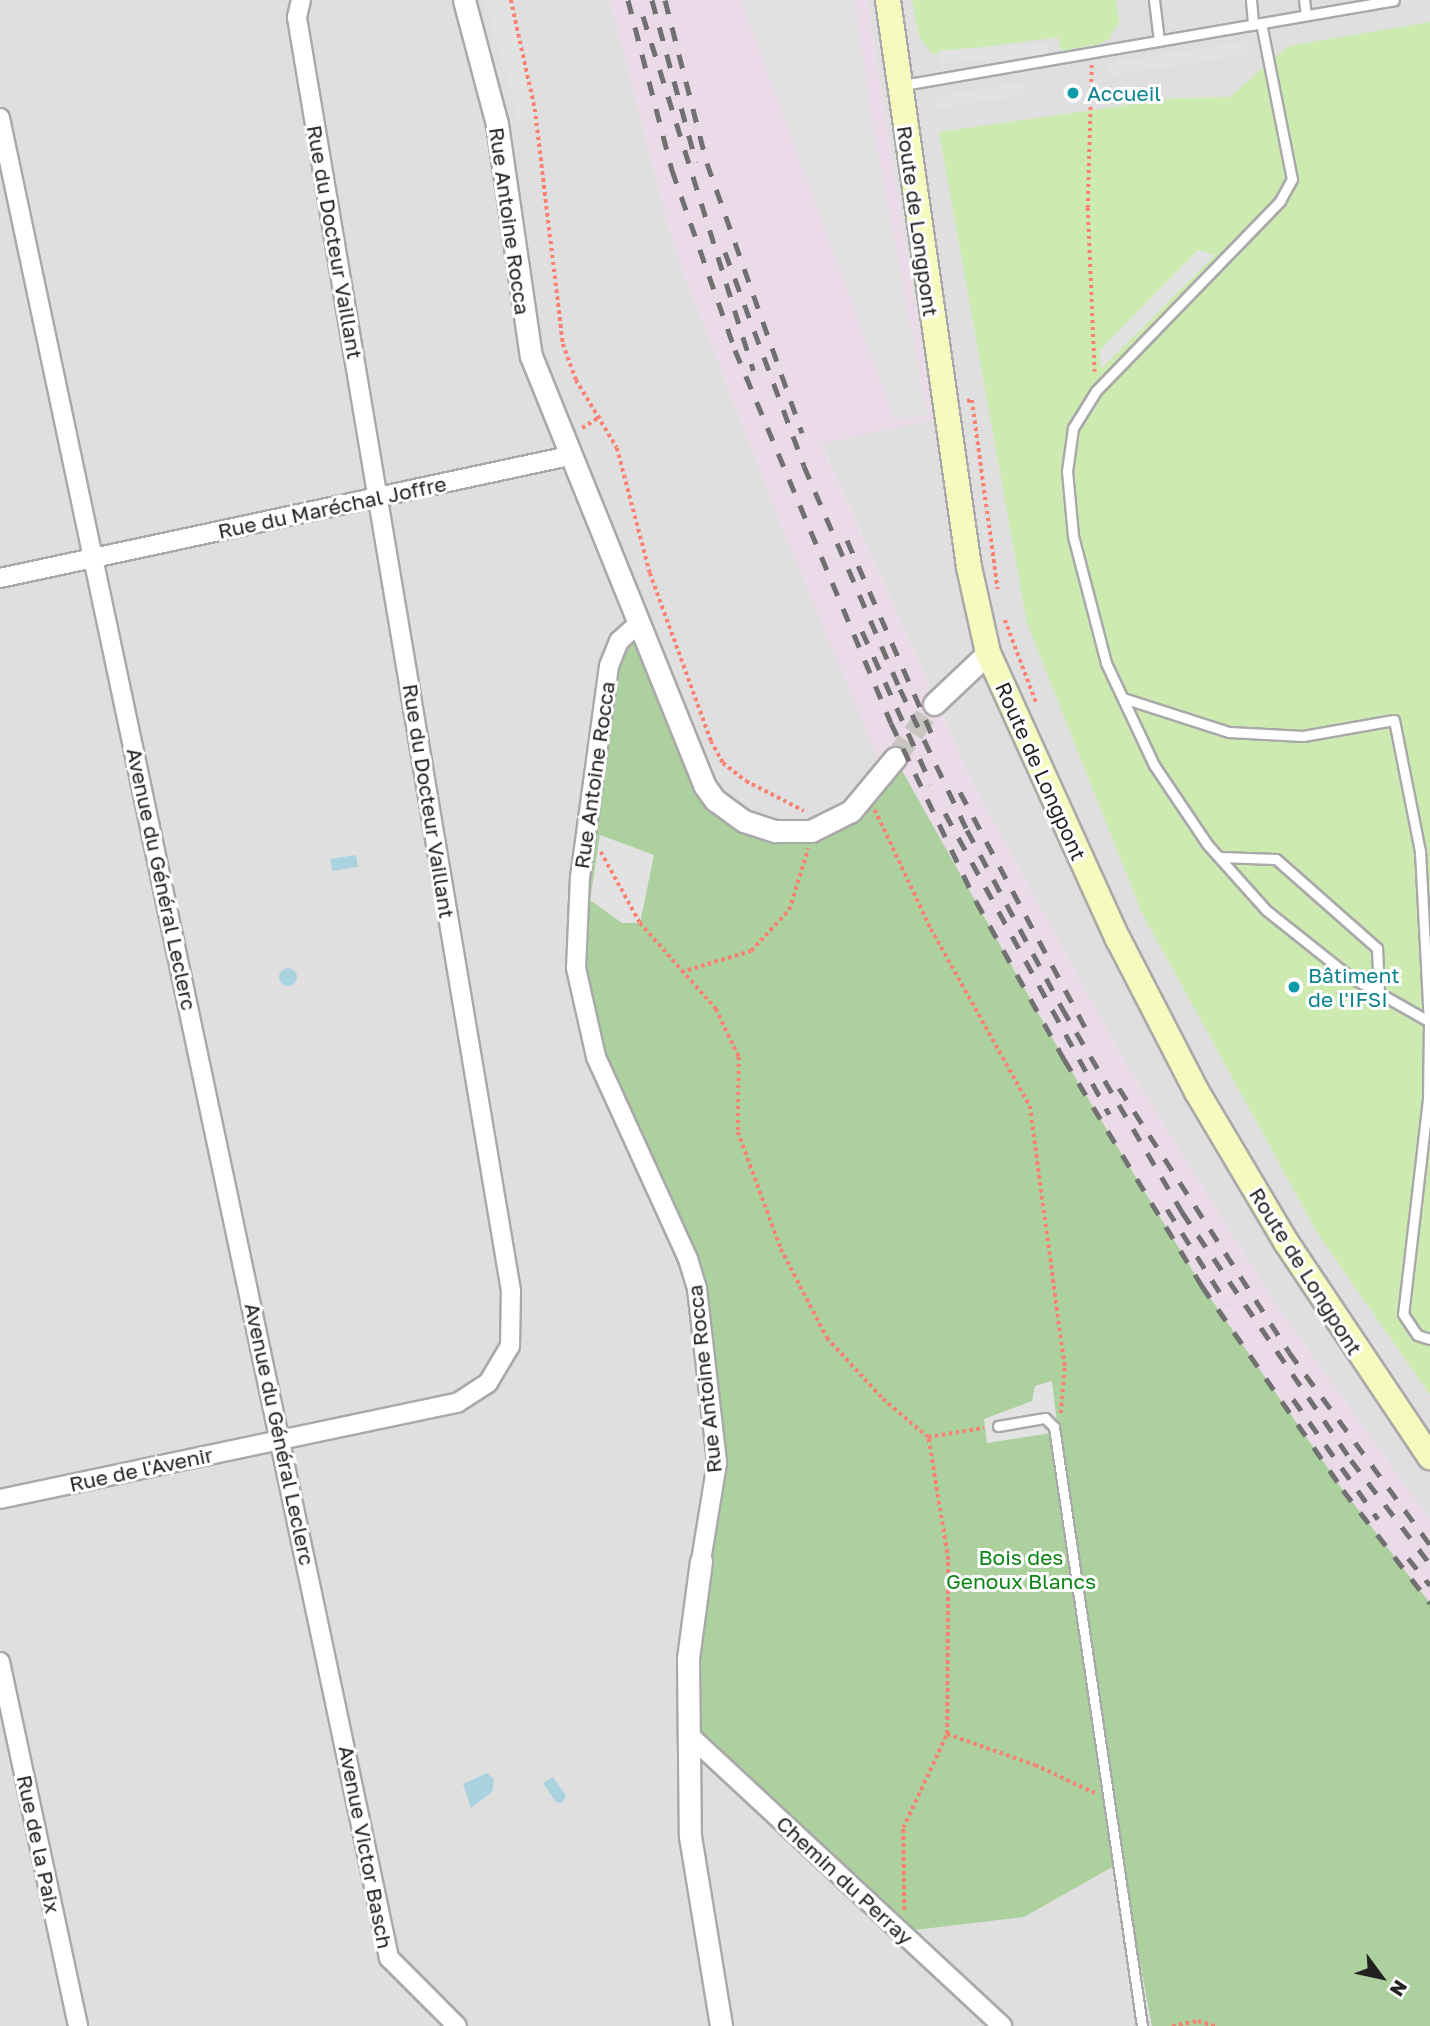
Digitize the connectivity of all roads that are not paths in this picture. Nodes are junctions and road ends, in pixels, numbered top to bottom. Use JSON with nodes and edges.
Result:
{"nodes":[{"id":1,"x":301,"y":0,"type":"edge"},
{"id":2,"x":464,"y":0,"type":"edge"},
{"id":3,"x":888,"y":0,"type":"edge"},
{"id":4,"x":1154,"y":0,"type":"edge"},
{"id":5,"x":1251,"y":0,"type":"edge"},
{"id":6,"x":1304,"y":0,"type":"edge"},
{"id":7,"x":1390,"y":0,"type":"edge"},
{"id":8,"x":1306,"y":15,"type":"junction"},
{"id":9,"x":1257,"y":24,"type":"junction"},
{"id":10,"x":1159,"y":41,"type":"junction"},
{"id":11,"x":898,"y":86,"type":"junction"},
{"id":12,"x":0,"y":118,"type":"edge"},
{"id":13,"x":569,"y":456,"type":"junction"},
{"id":14,"x":379,"y":497,"type":"junction"},
{"id":15,"x":94,"y":558,"type":"junction"},
{"id":16,"x":0,"y":578,"type":"edge"},
{"id":17,"x":638,"y":624,"type":"junction"},
{"id":18,"x":988,"y":653,"type":"junction"},
{"id":19,"x":1123,"y":698,"type":"junction"},
{"id":20,"x":934,"y":704,"type":"tunnel mouth"},
{"id":21,"x":895,"y":758,"type":"tunnel mouth"},
{"id":22,"x":1219,"y":857,"type":"junction"},
{"id":23,"x":1378,"y":993,"type":"junction"},
{"id":24,"x":1429,"y":1022,"type":"edge"},
{"id":25,"x":1430,"y":1339,"type":"edge"},
{"id":26,"x":998,"y":1426,"type":"road end"},
{"id":27,"x":281,"y":1439,"type":"junction"},
{"id":28,"x":1430,"y":1457,"type":"edge"},
{"id":29,"x":0,"y":1499,"type":"edge"},
{"id":30,"x":701,"y":1561,"type":"joint"},
{"id":31,"x":325,"y":1640,"type":"joint"},
{"id":32,"x":0,"y":1662,"type":"edge"},
{"id":33,"x":688,"y":1734,"type":"junction"},
{"id":34,"x":78,"y":2026,"type":"edge"},
{"id":35,"x":457,"y":2026,"type":"edge"},
{"id":36,"x":721,"y":2026,"type":"edge"},
{"id":37,"x":1002,"y":2026,"type":"edge"},
{"id":38,"x":1142,"y":2026,"type":"edge"}],
"edges":[{"from":1,"to":14,"type":"street","name":"Rue du Docteur Vaillant"},
{"from":2,"to":13,"type":"street","name":"Rue Antoine Rocca"},
{"from":3,"to":11,"type":"main road","name":"Route de Longpont"},
{"from":4,"to":10,"type":"lane"},
{"from":5,"to":9,"type":"lane"},
{"from":6,"to":8,"type":"lane"},
{"from":7,"to":8,"type":"lane"},
{"from":8,"to":9,"type":"lane"},
{"from":9,"to":10,"type":"lane"},
{"from":9,"to":19,"type":"lane"},
{"from":10,"to":11,"type":"lane"},
{"from":11,"to":18,"type":"main road","name":"Route de Longpont"},
{"from":12,"to":15,"type":"street","name":"Avenue du Général Leclerc"},
{"from":13,"to":14,"type":"street","name":"Rue du Maréchal Joffre"},
{"from":13,"to":17,"type":"street","name":"Rue Antoine Rocca"},
{"from":14,"to":15,"type":"street","name":"Rue du Maréchal Joffre"},
{"from":14,"to":27,"type":"street","name":"Rue du Docteur Vaillant"},
{"from":15,"to":16,"type":"street","name":"Rue du Maréchal Joffre"},
{"from":15,"to":27,"type":"street","name":"Avenue du Général Leclerc"},
{"from":17,"to":21,"type":"street"},
{"from":17,"to":30,"type":"street","name":"Rue Antoine Rocca"},
{"from":18,"to":20,"type":"street"},
{"from":18,"to":28,"type":"main road","name":"Route de Longpont"},
{"from":19,"to":22,"type":"lane"},
{"from":19,"to":24,"type":"lane"},
{"from":22,"to":23,"type":"lane"},
{"from":22,"to":23,"type":"lane"},
{"from":23,"to":24,"type":"lane"},
{"from":24,"to":25,"type":"lane"},
{"from":26,"to":38,"type":"lane"},
{"from":27,"to":29,"type":"street","name":"Rue de l'Avenir"},
{"from":27,"to":31,"type":"street","name":"Avenue du Général Leclerc"},
{"from":30,"to":33,"type":"street"},
{"from":31,"to":35,"type":"street","name":"Avenue Victor Basch"},
{"from":32,"to":34,"type":"street","name":"Rue de la Paix"},
{"from":33,"to":36,"type":"street"},
{"from":33,"to":37,"type":"street","name":"Chemin du Perray"}]}
